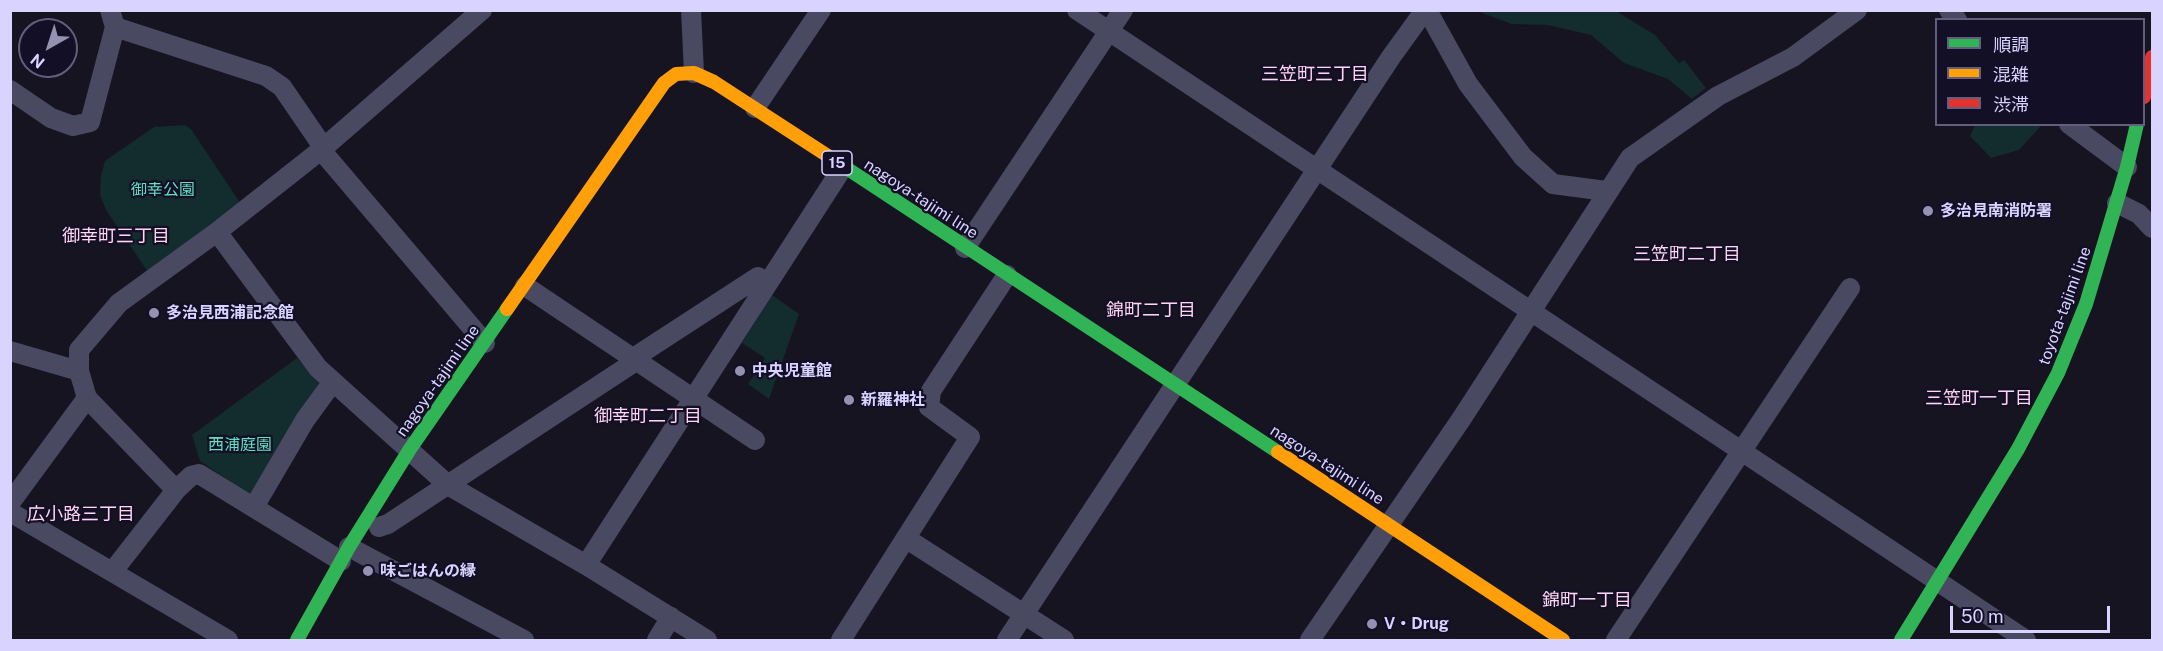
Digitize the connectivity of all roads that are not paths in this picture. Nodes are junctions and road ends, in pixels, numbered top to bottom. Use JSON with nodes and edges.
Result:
{"nodes":[{"id":1,"x":483,"y":10,"type":"edge"},
{"id":2,"x":691,"y":10,"type":"edge"},
{"id":3,"x":821,"y":10,"type":"edge"},
{"id":4,"x":1077,"y":10,"type":"edge"},
{"id":5,"x":1123,"y":10,"type":"edge"},
{"id":6,"x":1426,"y":10,"type":"edge"},
{"id":7,"x":1857,"y":10,"type":"edge"},
{"id":8,"x":112,"y":19,"type":"edge"},
{"id":9,"x":1109,"y":32,"type":"junction"},
{"id":10,"x":2152,"y":57,"type":"edge"},
{"id":11,"x":694,"y":73,"type":"junction"},
{"id":12,"x":10,"y":90,"type":"edge"},
{"id":13,"x":2145,"y":92,"type":"edge"},
{"id":14,"x":755,"y":108,"type":"junction"},
{"id":15,"x":2072,"y":126,"type":"edge"},
{"id":16,"x":2137,"y":126,"type":"edge"},
{"id":17,"x":321,"y":150,"type":"junction"},
{"id":18,"x":843,"y":167,"type":"junction"},
{"id":19,"x":2127,"y":167,"type":"junction"},
{"id":20,"x":1317,"y":170,"type":"junction"},
{"id":21,"x":1606,"y":191,"type":"junction"},
{"id":22,"x":2117,"y":203,"type":"junction"},
{"id":23,"x":2152,"y":228,"type":"edge"},
{"id":24,"x":217,"y":232,"type":"junction"},
{"id":25,"x":965,"y":248,"type":"junction"},
{"id":26,"x":1006,"y":275,"type":"junction"},
{"id":27,"x":758,"y":277,"type":"dead end"},
{"id":28,"x":525,"y":286,"type":"junction"},
{"id":29,"x":1850,"y":288,"type":"dead end"},
{"id":30,"x":1530,"y":311,"type":"junction"},
{"id":31,"x":485,"y":343,"type":"junction"},
{"id":32,"x":10,"y":351,"type":"edge"},
{"id":33,"x":634,"y":360,"type":"junction"},
{"id":34,"x":79,"y":371,"type":"junction"},
{"id":35,"x":333,"y":383,"type":"junction"},
{"id":36,"x":1174,"y":385,"type":"junction"},
{"id":37,"x":87,"y":398,"type":"junction"},
{"id":38,"x":692,"y":399,"type":"junction"},
{"id":39,"x":755,"y":440,"type":"dead end"},
{"id":40,"x":410,"y":449,"type":"junction"},
{"id":41,"x":1743,"y":453,"type":"junction"},
{"id":42,"x":448,"y":485,"type":"junction"},
{"id":43,"x":176,"y":490,"type":"junction"},
{"id":44,"x":10,"y":503,"type":"edge"},
{"id":45,"x":254,"y":507,"type":"junction"},
{"id":46,"x":10,"y":512,"type":"edge"},
{"id":47,"x":1387,"y":524,"type":"junction"},
{"id":48,"x":379,"y":527,"type":"dead end"},
{"id":49,"x":907,"y":539,"type":"junction"},
{"id":50,"x":345,"y":554,"type":"junction"},
{"id":51,"x":586,"y":565,"type":"junction"},
{"id":52,"x":112,"y":571,"type":"junction"},
{"id":53,"x":1939,"y":582,"type":"junction"},
{"id":54,"x":1024,"y":615,"type":"junction"},
{"id":55,"x":671,"y":617,"type":"junction"},
{"id":56,"x":228,"y":640,"type":"edge"},
{"id":57,"x":297,"y":640,"type":"edge"},
{"id":58,"x":524,"y":640,"type":"edge"},
{"id":59,"x":657,"y":640,"type":"edge"},
{"id":60,"x":707,"y":640,"type":"edge"},
{"id":61,"x":841,"y":640,"type":"edge"},
{"id":62,"x":1007,"y":640,"type":"edge"},
{"id":63,"x":1064,"y":640,"type":"edge"},
{"id":64,"x":1310,"y":640,"type":"edge"},
{"id":65,"x":1563,"y":640,"type":"edge"},
{"id":66,"x":1616,"y":640,"type":"edge"},
{"id":67,"x":1901,"y":640,"type":"edge"},
{"id":68,"x":2026,"y":640,"type":"edge"}],
"edges":[{"from":1,"to":17,"type":"street"},
{"from":2,"to":11,"type":"street"},
{"from":3,"to":14,"type":"street"},
{"from":4,"to":9,"type":"street"},
{"from":5,"to":9,"type":"street"},
{"from":6,"to":20,"type":"street"},
{"from":6,"to":21,"type":"street"},
{"from":7,"to":21,"type":"street"},
{"from":8,"to":12,"type":"street"},
{"from":8,"to":17,"type":"street"},
{"from":9,"to":20,"type":"street"},
{"from":9,"to":25,"type":"street"},
{"from":10,"to":13,"type":"main road"},
{"from":11,"to":14,"type":"main road","name":"nagoya-tajimi line","number":"15"},
{"from":11,"to":28,"type":"main road","name":"nagoya-tajimi line"},
{"from":14,"to":18,"type":"main road","name":"nagoya-tajimi line","number":"15"},
{"from":15,"to":19,"type":"street"},
{"from":16,"to":19,"type":"main road","name":"toyota-tajimi line"},
{"from":17,"to":24,"type":"street"},
{"from":17,"to":31,"type":"street"},
{"from":18,"to":25,"type":"main road","name":"nagoya-tajimi line","number":"15"},
{"from":18,"to":38,"type":"street"},
{"from":19,"to":22,"type":"main road","name":"toyota-tajimi line"},
{"from":20,"to":30,"type":"street"},
{"from":20,"to":36,"type":"street"},
{"from":21,"to":30,"type":"street"},
{"from":22,"to":23,"type":"street"},
{"from":22,"to":53,"type":"main road","name":"toyota-tajimi line"},
{"from":24,"to":34,"type":"street"},
{"from":24,"to":35,"type":"street"},
{"from":25,"to":26,"type":"main road","name":"nagoya-tajimi line","number":"15"},
{"from":26,"to":36,"type":"main road","name":"nagoya-tajimi line","number":"15"},
{"from":26,"to":49,"type":"street"},
{"from":27,"to":33,"type":"street"},
{"from":28,"to":31,"type":"main road","name":"nagoya-tajimi line"},
{"from":28,"to":33,"type":"street"},
{"from":29,"to":41,"type":"street"},
{"from":30,"to":41,"type":"street"},
{"from":30,"to":47,"type":"street"},
{"from":31,"to":40,"type":"main road","name":"nagoya-tajimi line"},
{"from":32,"to":34,"type":"street"},
{"from":33,"to":38,"type":"street"},
{"from":33,"to":42,"type":"street"},
{"from":34,"to":37,"type":"street"},
{"from":35,"to":40,"type":"street"},
{"from":35,"to":45,"type":"street"},
{"from":36,"to":47,"type":"main road","name":"nagoya-tajimi line","number":"15"},
{"from":36,"to":54,"type":"street"},
{"from":37,"to":43,"type":"street"},
{"from":37,"to":44,"type":"street"},
{"from":38,"to":39,"type":"street"},
{"from":38,"to":51,"type":"street"},
{"from":40,"to":42,"type":"street"},
{"from":40,"to":50,"type":"main road","name":"nagoya-tajimi line"},
{"from":41,"to":53,"type":"street"},
{"from":41,"to":66,"type":"street"},
{"from":42,"to":48,"type":"street"},
{"from":42,"to":51,"type":"street"},
{"from":43,"to":45,"type":"street"},
{"from":43,"to":52,"type":"street"},
{"from":45,"to":50,"type":"street"},
{"from":46,"to":52,"type":"street"},
{"from":47,"to":64,"type":"street"},
{"from":47,"to":65,"type":"main road","name":"nagoya-tajimi line","number":"15"},
{"from":49,"to":54,"type":"street"},
{"from":49,"to":61,"type":"street"},
{"from":50,"to":57,"type":"main road","name":"nagoya-tajimi line"},
{"from":50,"to":58,"type":"street"},
{"from":51,"to":55,"type":"street"},
{"from":52,"to":56,"type":"street"},
{"from":53,"to":67,"type":"main road","name":"toyota-tajimi line"},
{"from":53,"to":68,"type":"street"},
{"from":54,"to":62,"type":"street"},
{"from":54,"to":63,"type":"street"},
{"from":55,"to":59,"type":"street"},
{"from":55,"to":60,"type":"street"}]}
